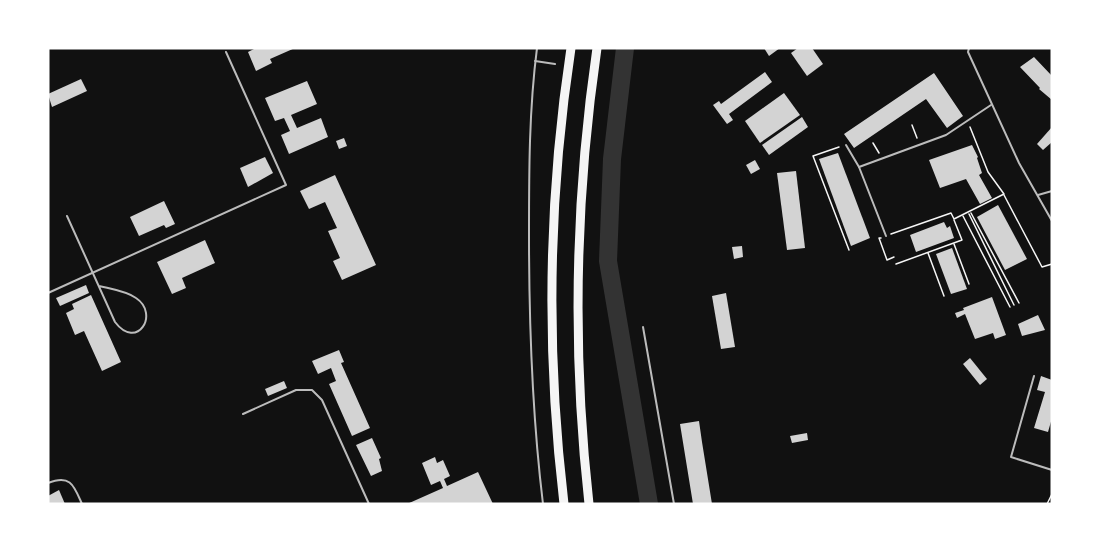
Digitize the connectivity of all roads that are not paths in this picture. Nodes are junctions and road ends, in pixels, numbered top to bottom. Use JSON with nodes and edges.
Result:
{"nodes":[{"id":1,"x":537,"y":48,"type":"edge"},
{"id":2,"x":572,"y":48,"type":"edge"},
{"id":3,"x":597,"y":48,"type":"edge"},
{"id":4,"x":969,"y":48,"type":"edge"},
{"id":5,"x":226,"y":52,"type":"dead end"},
{"id":6,"x":535,"y":61,"type":"junction"},
{"id":7,"x":555,"y":64,"type":"dead end"},
{"id":8,"x":992,"y":105,"type":"junction"},
{"id":9,"x":846,"y":145,"type":"road end"},
{"id":10,"x":859,"y":167,"type":"junction"},
{"id":11,"x":1052,"y":191,"type":"edge"},
{"id":12,"x":1038,"y":195,"type":"junction"},
{"id":13,"x":67,"y":216,"type":"dead end"},
{"id":14,"x":1052,"y":221,"type":"edge"},
{"id":15,"x":886,"y":236,"type":"road end"},
{"id":16,"x":93,"y":272,"type":"junction"},
{"id":17,"x":99,"y":286,"type":"junction"},
{"id":18,"x":48,"y":293,"type":"edge"},
{"id":19,"x":643,"y":327,"type":"dead end"},
{"id":20,"x":1034,"y":376,"type":"dead end"},
{"id":21,"x":243,"y":414,"type":"dead end"},
{"id":22,"x":1052,"y":470,"type":"edge"},
{"id":23,"x":48,"y":483,"type":"edge"},
{"id":24,"x":82,"y":504,"type":"edge"},
{"id":25,"x":369,"y":504,"type":"edge"},
{"id":26,"x":543,"y":504,"type":"edge"},
{"id":27,"x":564,"y":504,"type":"edge"},
{"id":28,"x":589,"y":504,"type":"edge"},
{"id":29,"x":674,"y":504,"type":"edge"}],
"edges":[{"from":1,"to":6,"type":"lane"},
{"from":2,"to":27,"type":"highway"},
{"from":3,"to":28,"type":"highway"},
{"from":4,"to":8,"type":"lane"},
{"from":5,"to":16,"type":"lane"},
{"from":6,"to":7,"type":"lane"},
{"from":6,"to":26,"type":"lane"},
{"from":8,"to":10,"type":"lane"},
{"from":8,"to":12,"type":"lane"},
{"from":9,"to":10,"type":"lane"},
{"from":10,"to":15,"type":"lane"},
{"from":11,"to":12,"type":"lane"},
{"from":12,"to":14,"type":"lane"},
{"from":13,"to":16,"type":"lane"},
{"from":16,"to":17,"type":"lane"},
{"from":16,"to":18,"type":"lane"},
{"from":17,"to":17,"type":"lane"},
{"from":19,"to":29,"type":"lane"},
{"from":20,"to":22,"type":"lane"},
{"from":21,"to":25,"type":"lane"},
{"from":23,"to":24,"type":"lane"}]}
